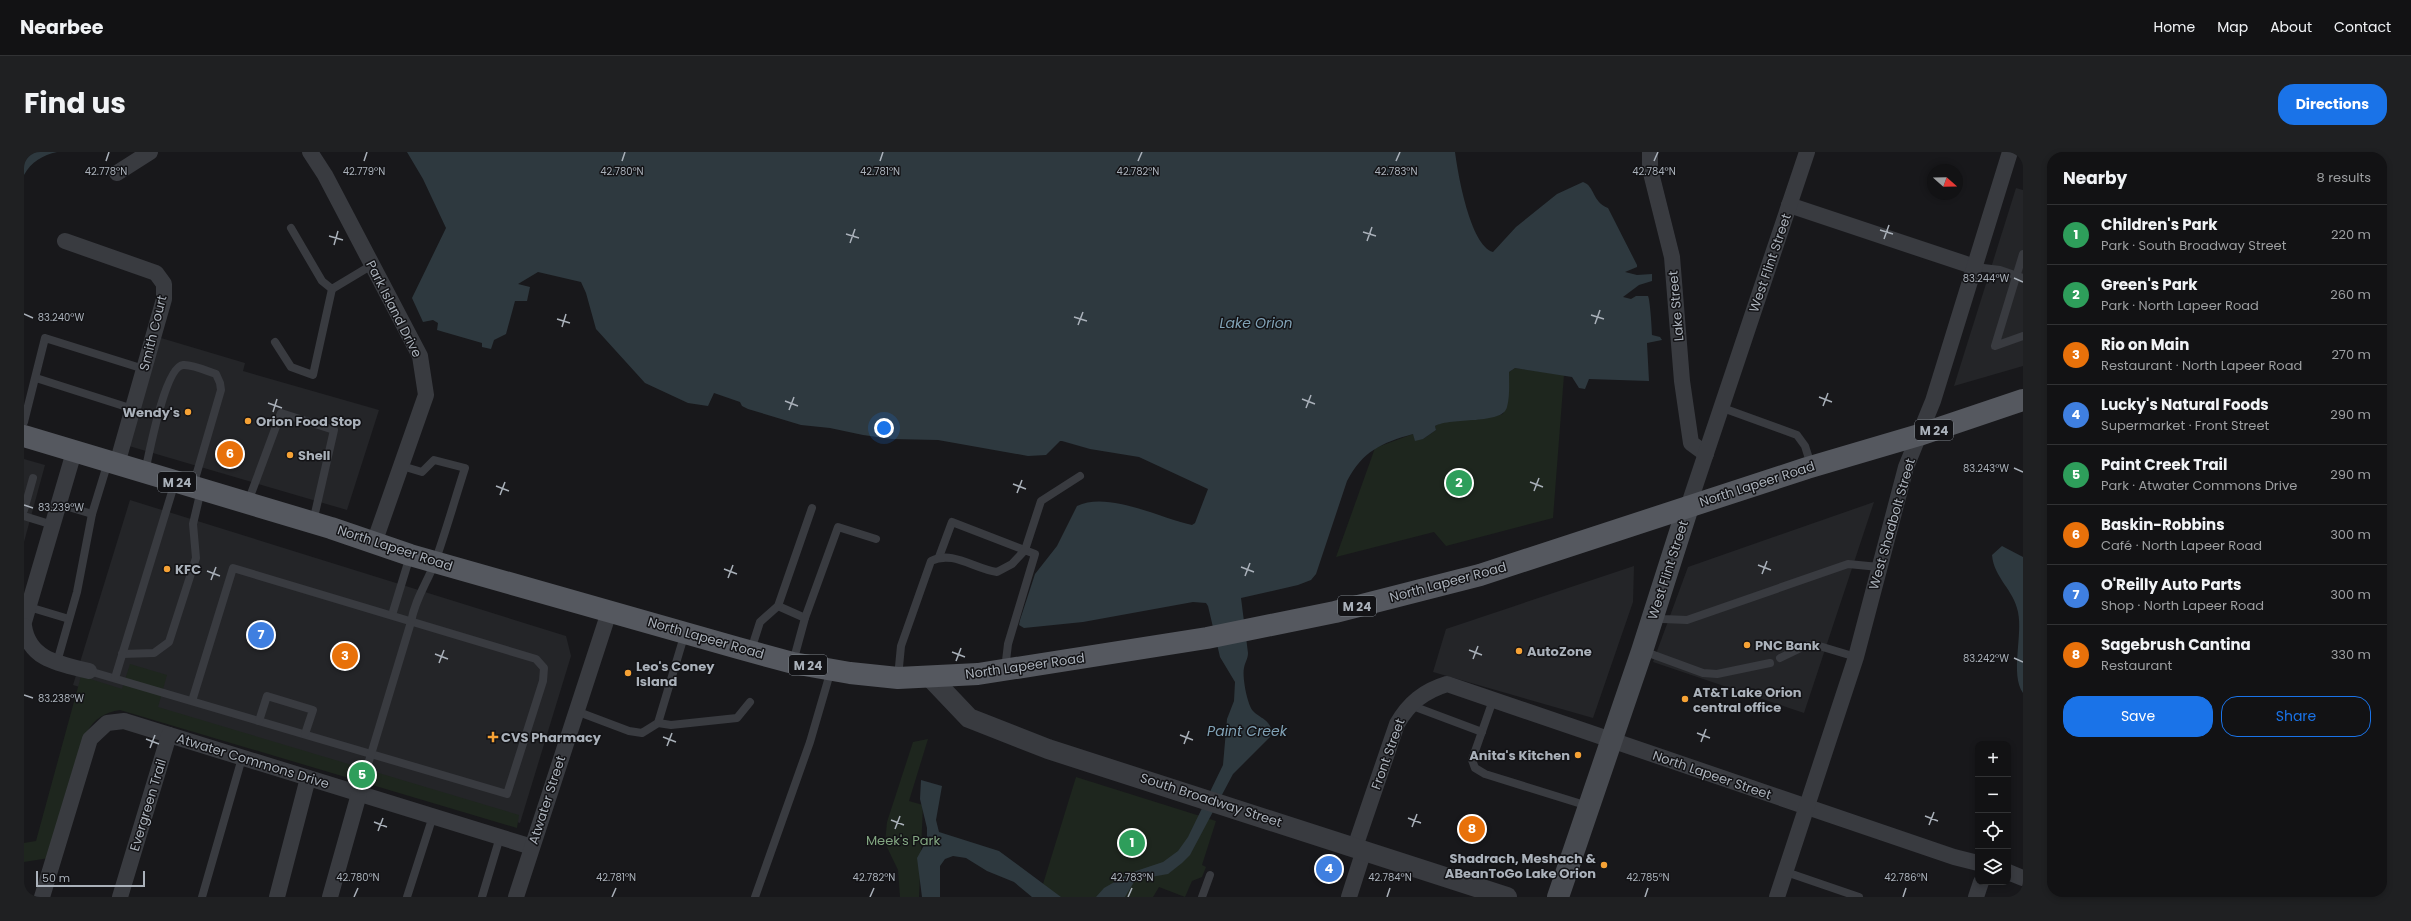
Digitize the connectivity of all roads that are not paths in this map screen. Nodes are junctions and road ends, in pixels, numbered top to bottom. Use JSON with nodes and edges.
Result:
{"nodes":[{"id":1,"x":150,"y":152,"type":"edge"},
{"id":2,"x":310,"y":152,"type":"edge"},
{"id":3,"x":1650,"y":152,"type":"edge"},
{"id":4,"x":1808,"y":152,"type":"edge"},
{"id":5,"x":2010,"y":152,"type":"edge"},
{"id":6,"x":117,"y":173,"type":"dead end"},
{"id":7,"x":1789,"y":205,"type":"junction"},
{"id":8,"x":291,"y":228,"type":"dead end"},
{"id":9,"x":65,"y":241,"type":"dead end"},
{"id":10,"x":2023,"y":254,"type":"edge"},
{"id":11,"x":372,"y":265,"type":"junction"},
{"id":12,"x":1975,"y":267,"type":"junction"},
{"id":13,"x":2020,"y":277,"type":"edge"},
{"id":14,"x":332,"y":289,"type":"junction"},
{"id":15,"x":2023,"y":336,"type":"edge"},
{"id":16,"x":275,"y":342,"type":"dead end"},
{"id":17,"x":144,"y":368,"type":"junction"},
{"id":18,"x":36,"y":378,"type":"junction"},
{"id":19,"x":27,"y":400,"type":"edge"},
{"id":20,"x":2023,"y":400,"type":"edge"},
{"id":21,"x":1720,"y":407,"type":"junction"},
{"id":22,"x":133,"y":409,"type":"junction"},
{"id":23,"x":24,"y":422,"type":"edge"},
{"id":24,"x":1919,"y":435,"type":"junction"},
{"id":25,"x":24,"y":436,"type":"edge"},
{"id":26,"x":74,"y":452,"type":"junction"},
{"id":27,"x":1706,"y":454,"type":"junction"},
{"id":28,"x":113,"y":463,"type":"junction"},
{"id":29,"x":402,"y":466,"type":"junction"},
{"id":30,"x":1812,"y":466,"type":"junction"},
{"id":31,"x":145,"y":472,"type":"junction"},
{"id":32,"x":1080,"y":476,"type":"dead end"},
{"id":33,"x":33,"y":478,"type":"dead end"},
{"id":34,"x":190,"y":486,"type":"junction"},
{"id":35,"x":248,"y":503,"type":"junction"},
{"id":36,"x":59,"y":504,"type":"junction"},
{"id":37,"x":1688,"y":506,"type":"junction"},
{"id":38,"x":812,"y":508,"type":"dead end"},
{"id":39,"x":24,"y":510,"type":"edge"},
{"id":40,"x":92,"y":514,"type":"junction"},
{"id":41,"x":24,"y":516,"type":"edge"},
{"id":42,"x":313,"y":523,"type":"junction"},
{"id":43,"x":53,"y":525,"type":"junction"},
{"id":44,"x":876,"y":539,"type":"dead end"},
{"id":45,"x":374,"y":543,"type":"junction"},
{"id":46,"x":1025,"y":550,"type":"junction"},
{"id":47,"x":410,"y":555,"type":"junction"},
{"id":48,"x":939,"y":557,"type":"junction"},
{"id":49,"x":435,"y":562,"type":"junction"},
{"id":50,"x":1879,"y":567,"type":"junction"},
{"id":51,"x":778,"y":606,"type":"junction"},
{"id":52,"x":29,"y":607,"type":"junction"},
{"id":53,"x":609,"y":612,"type":"junction"},
{"id":54,"x":392,"y":615,"type":"junction"},
{"id":55,"x":1653,"y":617,"type":"junction"},
{"id":56,"x":805,"y":618,"type":"junction"},
{"id":57,"x":69,"y":619,"type":"junction"},
{"id":58,"x":24,"y":622,"type":"edge"},
{"id":59,"x":411,"y":622,"type":"junction"},
{"id":60,"x":24,"y":626,"type":"edge"},
{"id":61,"x":685,"y":632,"type":"junction"},
{"id":62,"x":751,"y":651,"type":"junction"},
{"id":63,"x":1642,"y":651,"type":"junction"},
{"id":64,"x":122,"y":654,"type":"junction"},
{"id":65,"x":1856,"y":657,"type":"junction"},
{"id":66,"x":1780,"y":658,"type":"dead end"},
{"id":67,"x":57,"y":662,"type":"junction"},
{"id":68,"x":1770,"y":662,"type":"dead end"},
{"id":69,"x":793,"y":663,"type":"junction"},
{"id":70,"x":831,"y":669,"type":"junction"},
{"id":71,"x":1005,"y":670,"type":"junction"},
{"id":72,"x":89,"y":671,"type":"joint"},
{"id":73,"x":930,"y":677,"type":"junction"},
{"id":74,"x":115,"y":678,"type":"junction"},
{"id":75,"x":898,"y":678,"type":"junction"},
{"id":76,"x":1447,"y":684,"type":"joint"},
{"id":77,"x":1493,"y":700,"type":"junction"},
{"id":78,"x":192,"y":701,"type":"junction"},
{"id":79,"x":750,"y":702,"type":"dead end"},
{"id":80,"x":1410,"y":705,"type":"junction"},
{"id":81,"x":576,"y":712,"type":"junction"},
{"id":82,"x":259,"y":721,"type":"junction"},
{"id":83,"x":658,"y":723,"type":"junction"},
{"id":84,"x":1482,"y":732,"type":"junction"},
{"id":85,"x":305,"y":734,"type":"junction"},
{"id":86,"x":169,"y":735,"type":"junction"},
{"id":87,"x":1611,"y":741,"type":"junction"},
{"id":88,"x":371,"y":754,"type":"junction"},
{"id":89,"x":242,"y":758,"type":"junction"},
{"id":90,"x":308,"y":778,"type":"junction"},
{"id":91,"x":359,"y":794,"type":"junction"},
{"id":92,"x":1588,"y":806,"type":"junction"},
{"id":93,"x":1808,"y":807,"type":"junction"},
{"id":94,"x":433,"y":816,"type":"junction"},
{"id":95,"x":500,"y":837,"type":"junction"},
{"id":96,"x":532,"y":847,"type":"junction"},
{"id":97,"x":1360,"y":848,"type":"junction"},
{"id":98,"x":1975,"y":862,"type":"edge"},
{"id":99,"x":1786,"y":872,"type":"junction"},
{"id":100,"x":2011,"y":873,"type":"edge"},
{"id":101,"x":1210,"y":875,"type":"dead end"},
{"id":102,"x":2023,"y":878,"type":"edge"},
{"id":103,"x":1980,"y":885,"type":"edge"},
{"id":104,"x":42,"y":897,"type":"edge"},
{"id":105,"x":120,"y":897,"type":"edge"},
{"id":106,"x":202,"y":897,"type":"edge"},
{"id":107,"x":277,"y":897,"type":"edge"},
{"id":108,"x":330,"y":897,"type":"edge"},
{"id":109,"x":407,"y":897,"type":"edge"},
{"id":110,"x":482,"y":897,"type":"edge"},
{"id":111,"x":516,"y":897,"type":"edge"},
{"id":112,"x":755,"y":897,"type":"edge"},
{"id":113,"x":1202,"y":897,"type":"edge"},
{"id":114,"x":1349,"y":897,"type":"edge"},
{"id":115,"x":1507,"y":897,"type":"edge"},
{"id":116,"x":1558,"y":897,"type":"edge"},
{"id":117,"x":1777,"y":897,"type":"edge"},
{"id":118,"x":1859,"y":897,"type":"edge"},
{"id":119,"x":1976,"y":897,"type":"edge"}],
"edges":[{"from":1,"to":6,"type":"street"},
{"from":2,"to":11,"type":"street","name":"Park Island Drive"},
{"from":3,"to":27,"type":"street","name":"Lake Street"},
{"from":4,"to":7,"type":"street","name":"West Flint Street"},
{"from":5,"to":12,"type":"street","name":"West Shadbolt Street"},
{"from":7,"to":12,"type":"street"},
{"from":7,"to":21,"type":"street","name":"West Flint Street"},
{"from":8,"to":14,"type":"lane"},
{"from":9,"to":17,"type":"street","name":"Smith Court"},
{"from":10,"to":13,"type":"lane"},
{"from":11,"to":14,"type":"lane"},
{"from":11,"to":29,"type":"street","name":"Park Island Drive"},
{"from":12,"to":13,"type":"lane"},
{"from":12,"to":24,"type":"street","name":"West Shadbolt Street"},
{"from":13,"to":15,"type":"lane"},
{"from":14,"to":16,"type":"lane"},
{"from":17,"to":18,"type":"lane"},
{"from":17,"to":22,"type":"street","name":"Smith Court"},
{"from":18,"to":19,"type":"lane"},
{"from":18,"to":22,"type":"lane"},
{"from":19,"to":23,"type":"lane"},
{"from":20,"to":24,"type":"main road","name":"North Lapeer Road","number":"M 24"},
{"from":21,"to":27,"type":"street","name":"West Flint Street"},
{"from":21,"to":30,"type":"lane"},
{"from":22,"to":28,"type":"street","name":"Smith Court"},
{"from":24,"to":30,"type":"main road","name":"North Lapeer Road","number":"M 24"},
{"from":24,"to":50,"type":"street","name":"West Shadbolt Street"},
{"from":25,"to":26,"type":"main road","name":"North Lapeer Road","number":"M 24"},
{"from":26,"to":28,"type":"main road","name":"North Lapeer Road","number":"M 24"},
{"from":26,"to":36,"type":"street"},
{"from":27,"to":37,"type":"street","name":"West Flint Street"},
{"from":28,"to":31,"type":"main road","name":"North Lapeer Road","number":"M 24"},
{"from":28,"to":40,"type":"lane"},
{"from":29,"to":45,"type":"street","name":"Park Island Drive"},
{"from":29,"to":49,"type":"lane"},
{"from":30,"to":37,"type":"main road","name":"North Lapeer Road","number":"M 24"},
{"from":31,"to":34,"type":"main road","name":"North Lapeer Road","number":"M 24"},
{"from":31,"to":34,"type":"lane"},
{"from":32,"to":46,"type":"lane"},
{"from":33,"to":39,"type":"lane"},
{"from":34,"to":35,"type":"main road","name":"North Lapeer Road","number":"M 24"},
{"from":34,"to":64,"type":"lane"},
{"from":34,"to":64,"type":"lane"},
{"from":35,"to":42,"type":"main road","name":"North Lapeer Road","number":"M 24"},
{"from":35,"to":42,"type":"lane"},
{"from":36,"to":40,"type":"lane"},
{"from":36,"to":43,"type":"street"},
{"from":37,"to":55,"type":"main road","name":"West Flint Street"},
{"from":37,"to":71,"type":"main road","name":"North Lapeer Road","number":"M 24"},
{"from":38,"to":51,"type":"lane"},
{"from":40,"to":57,"type":"lane"},
{"from":41,"to":43,"type":"lane"},
{"from":42,"to":45,"type":"main road","name":"North Lapeer Road","number":"M 24"},
{"from":43,"to":52,"type":"street"},
{"from":44,"to":56,"type":"lane"},
{"from":45,"to":47,"type":"main road","name":"North Lapeer Road","number":"M 24"},
{"from":46,"to":48,"type":"lane"},
{"from":46,"to":48,"type":"lane"},
{"from":46,"to":71,"type":"lane"},
{"from":47,"to":49,"type":"main road","name":"North Lapeer Road","number":"M 24"},
{"from":47,"to":54,"type":"lane"},
{"from":48,"to":75,"type":"lane"},
{"from":49,"to":53,"type":"main road","name":"North Lapeer Road","number":"M 24"},
{"from":49,"to":59,"type":"lane"},
{"from":50,"to":55,"type":"lane"},
{"from":50,"to":65,"type":"street","name":"West Shadbolt Street"},
{"from":51,"to":56,"type":"lane"},
{"from":51,"to":62,"type":"lane"},
{"from":52,"to":57,"type":"lane"},
{"from":52,"to":58,"type":"street"},
{"from":53,"to":61,"type":"main road","name":"North Lapeer Road","number":"M 24"},
{"from":53,"to":81,"type":"street","name":"Atwater Street"},
{"from":54,"to":59,"type":"lane"},
{"from":54,"to":78,"type":"lane"},
{"from":55,"to":63,"type":"main road","name":"West Flint Street"},
{"from":56,"to":69,"type":"lane"},
{"from":57,"to":67,"type":"lane"},
{"from":59,"to":88,"type":"lane"},
{"from":59,"to":88,"type":"lane"},
{"from":60,"to":67,"type":"street"},
{"from":61,"to":62,"type":"main road","name":"North Lapeer Road","number":"M 24"},
{"from":61,"to":83,"type":"lane"},
{"from":62,"to":69,"type":"main road","name":"North Lapeer Road","number":"M 24"},
{"from":63,"to":68,"type":"lane"},
{"from":63,"to":87,"type":"main road","name":"West Flint Street"},
{"from":64,"to":74,"type":"lane"},
{"from":65,"to":66,"type":"lane"},
{"from":65,"to":93,"type":"street","name":"West Shadbolt Street"},
{"from":67,"to":72,"type":"street"},
{"from":69,"to":70,"type":"main road","name":"North Lapeer Road","number":"M 24"},
{"from":70,"to":75,"type":"main road","name":"North Lapeer Road","number":"M 24"},
{"from":70,"to":112,"type":"lane"},
{"from":71,"to":73,"type":"main road","name":"North Lapeer Road","number":"M 24"},
{"from":72,"to":74,"type":"lane"},
{"from":73,"to":75,"type":"main road","name":"North Lapeer Road","number":"M 24"},
{"from":73,"to":97,"type":"street","name":"South Broadway Street"},
{"from":74,"to":78,"type":"lane"},
{"from":76,"to":77,"type":"street","name":"North Lapeer Street"},
{"from":76,"to":80,"type":"street","name":"Front Street"},
{"from":77,"to":84,"type":"lane"},
{"from":77,"to":87,"type":"street","name":"North Lapeer Street"},
{"from":78,"to":82,"type":"lane"},
{"from":79,"to":83,"type":"lane"},
{"from":80,"to":84,"type":"lane"},
{"from":80,"to":97,"type":"street","name":"Front Street"},
{"from":81,"to":83,"type":"lane"},
{"from":81,"to":96,"type":"street","name":"Atwater Street"},
{"from":82,"to":85,"type":"lane"},
{"from":82,"to":85,"type":"lane"},
{"from":84,"to":92,"type":"lane"},
{"from":85,"to":88,"type":"lane"},
{"from":86,"to":89,"type":"street","name":"Atwater Commons Drive"},
{"from":86,"to":104,"type":"street","name":"Atwater Commons Drive"},
{"from":86,"to":105,"type":"street","name":"Evergreen Trail"},
{"from":87,"to":92,"type":"main road","name":"West Flint Street"},
{"from":87,"to":93,"type":"street","name":"North Lapeer Street"},
{"from":88,"to":91,"type":"lane"},
{"from":89,"to":90,"type":"street","name":"Atwater Commons Drive"},
{"from":89,"to":106,"type":"lane"},
{"from":90,"to":91,"type":"street","name":"Atwater Commons Drive"},
{"from":90,"to":107,"type":"street"},
{"from":91,"to":94,"type":"street","name":"Atwater Commons Drive"},
{"from":91,"to":108,"type":"street"},
{"from":92,"to":116,"type":"main road","name":"West Flint Street"},
{"from":93,"to":98,"type":"street","name":"North Lapeer Street"},
{"from":93,"to":99,"type":"street","name":"West Shadbolt Street"},
{"from":94,"to":95,"type":"street","name":"Atwater Commons Drive"},
{"from":94,"to":109,"type":"lane"},
{"from":95,"to":96,"type":"street","name":"Atwater Commons Drive"},
{"from":95,"to":110,"type":"lane"},
{"from":96,"to":111,"type":"street","name":"Atwater Street"},
{"from":97,"to":114,"type":"street","name":"Front Street"},
{"from":97,"to":115,"type":"street","name":"South Broadway Street"},
{"from":99,"to":117,"type":"street","name":"West Shadbolt Street"},
{"from":99,"to":118,"type":"lane"},
{"from":100,"to":102,"type":"street"},
{"from":101,"to":113,"type":"lane"},
{"from":103,"to":119,"type":"street"}]}
